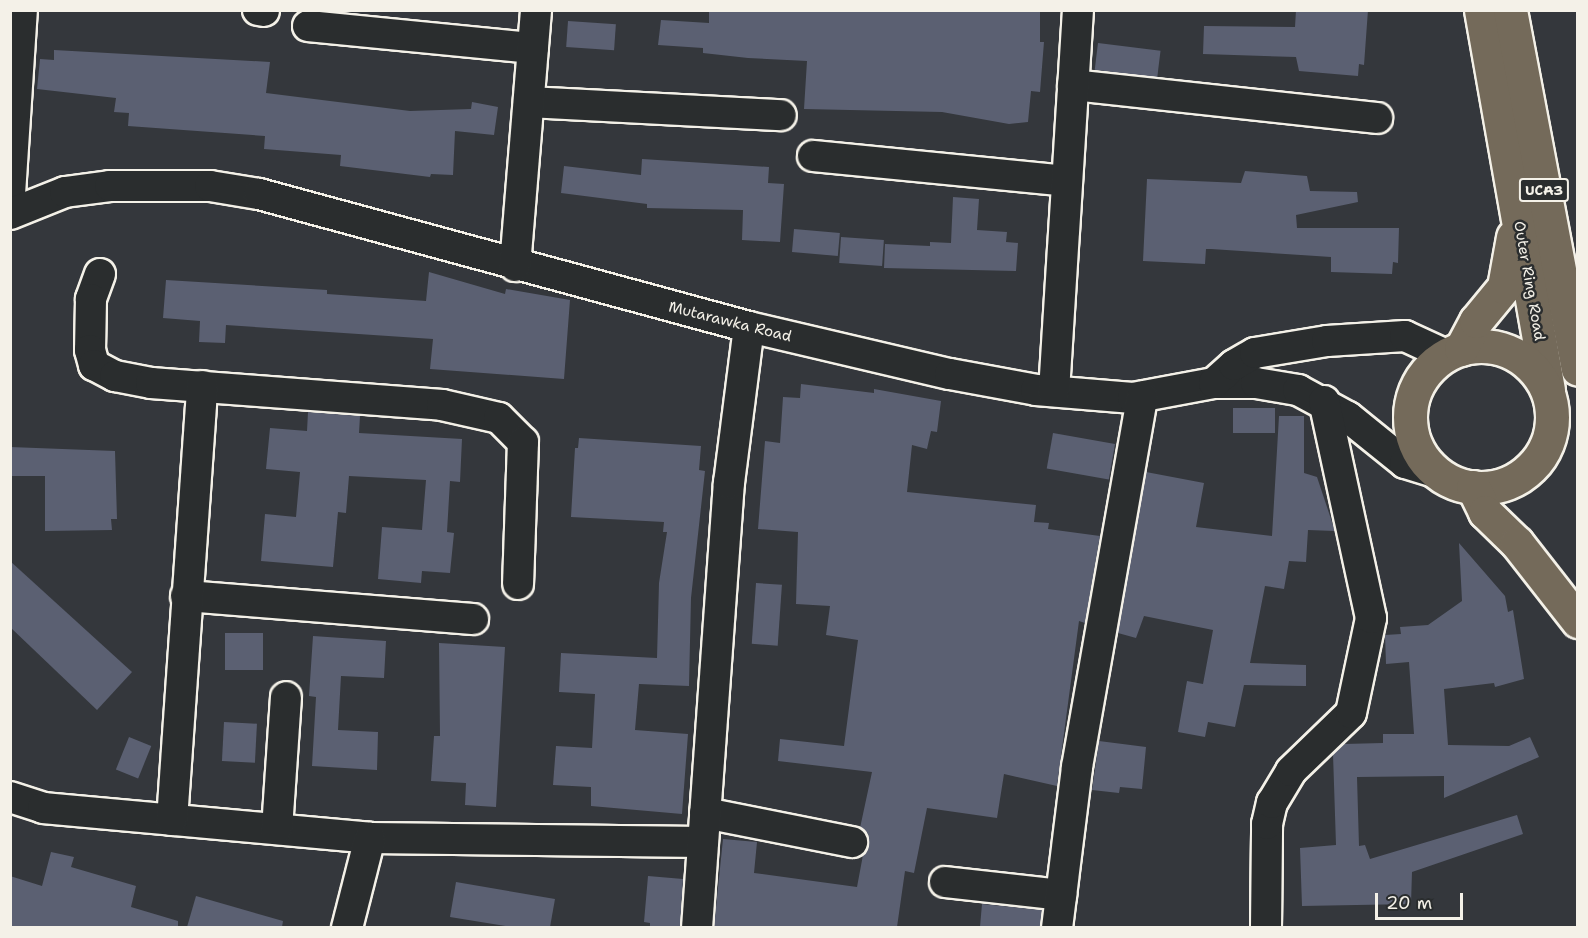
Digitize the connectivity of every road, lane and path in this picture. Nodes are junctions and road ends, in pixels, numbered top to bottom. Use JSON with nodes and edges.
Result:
{"nodes":[{"id":1,"x":22,"y":10,"type":"edge"},
{"id":2,"x":258,"y":10,"type":"edge"},
{"id":3,"x":536,"y":10,"type":"edge"},
{"id":4,"x":1078,"y":10,"type":"edge"},
{"id":5,"x":1481,"y":10,"type":"edge"},
{"id":6,"x":1510,"y":10,"type":"edge"},
{"id":7,"x":264,"y":11,"type":"edge"},
{"id":8,"x":308,"y":26,"type":"dead end"},
{"id":9,"x":533,"y":48,"type":"junction"},
{"id":10,"x":15,"y":55,"type":"edge"},
{"id":11,"x":1073,"y":85,"type":"junction"},
{"id":12,"x":529,"y":102,"type":"junction"},
{"id":13,"x":781,"y":115,"type":"dead end"},
{"id":14,"x":1377,"y":118,"type":"dead end"},
{"id":15,"x":813,"y":156,"type":"dead end"},
{"id":16,"x":1067,"y":181,"type":"junction"},
{"id":17,"x":10,"y":194,"type":"edge"},
{"id":18,"x":1515,"y":202,"type":"junction"},
{"id":19,"x":10,"y":214,"type":"edge"},
{"id":20,"x":515,"y":266,"type":"junction"},
{"id":21,"x":100,"y":274,"type":"dead end"},
{"id":22,"x":749,"y":327,"type":"junction"},
{"id":23,"x":1453,"y":352,"type":"junction"},
{"id":24,"x":1578,"y":369,"type":"edge"},
{"id":25,"x":1214,"y":383,"type":"junction"},
{"id":26,"x":202,"y":386,"type":"junction"},
{"id":27,"x":1053,"y":391,"type":"junction"},
{"id":28,"x":1142,"y":397,"type":"junction"},
{"id":29,"x":1324,"y":401,"type":"junction"},
{"id":30,"x":1552,"y":409,"type":"junction"},
{"id":31,"x":1438,"y":473,"type":"junction"},
{"id":32,"x":1473,"y":487,"type":"junction"},
{"id":33,"x":518,"y":584,"type":"dead end"},
{"id":34,"x":186,"y":596,"type":"junction"},
{"id":35,"x":473,"y":619,"type":"dead end"},
{"id":36,"x":1578,"y":621,"type":"edge"},
{"id":37,"x":286,"y":697,"type":"dead end"},
{"id":38,"x":10,"y":797,"type":"edge"},
{"id":39,"x":172,"y":820,"type":"junction"},
{"id":40,"x":704,"y":827,"type":"junction"},
{"id":41,"x":277,"y":829,"type":"junction"},
{"id":42,"x":370,"y":837,"type":"junction"},
{"id":43,"x":852,"y":842,"type":"dead end"},
{"id":44,"x":945,"y":882,"type":"dead end"},
{"id":45,"x":1061,"y":895,"type":"junction"},
{"id":46,"x":347,"y":927,"type":"edge"},
{"id":47,"x":697,"y":927,"type":"edge"},
{"id":48,"x":1057,"y":927,"type":"edge"},
{"id":49,"x":1266,"y":927,"type":"edge"}],
"edges":[{"from":1,"to":10,"type":"street"},
{"from":2,"to":7,"type":"street"},
{"from":3,"to":9,"type":"street"},
{"from":4,"to":11,"type":"street"},
{"from":5,"to":18,"type":"main road","name":"Outer Ring Road","number":"UCA3"},
{"from":6,"to":24,"type":"main road","name":"Outer Ring Road","number":"UCA3"},
{"from":8,"to":9,"type":"street"},
{"from":9,"to":12,"type":"street"},
{"from":10,"to":17,"type":"street"},
{"from":11,"to":14,"type":"street"},
{"from":11,"to":16,"type":"street"},
{"from":12,"to":13,"type":"street"},
{"from":12,"to":20,"type":"street"},
{"from":15,"to":16,"type":"street"},
{"from":16,"to":27,"type":"street"},
{"from":18,"to":23,"type":"main road","number":"UCA3"},
{"from":18,"to":30,"type":"main road","name":"Outer Ring Road","number":"UCA3"},
{"from":19,"to":20,"type":"street","name":"Mutarawka Road"},
{"from":20,"to":22,"type":"street","name":"Mutarawka Road"},
{"from":21,"to":26,"type":"street"},
{"from":22,"to":27,"type":"street","name":"Mutarawka Road"},
{"from":22,"to":40,"type":"street"},
{"from":23,"to":25,"type":"street"},
{"from":23,"to":30,"type":"main road","name":"Outer Ring Road"},
{"from":23,"to":31,"type":"main road","name":"Outer Ring Road"},
{"from":25,"to":28,"type":"street","name":"Mutarawka Road"},
{"from":25,"to":29,"type":"street","name":"Mutarawka Road"},
{"from":26,"to":33,"type":"street"},
{"from":26,"to":34,"type":"street"},
{"from":27,"to":28,"type":"street","name":"Mutarawka Road"},
{"from":28,"to":45,"type":"street"},
{"from":29,"to":31,"type":"street","name":"Mutarawka Road"},
{"from":29,"to":49,"type":"street"},
{"from":30,"to":32,"type":"main road","name":"Outer Ring Road"},
{"from":31,"to":32,"type":"main road","name":"Outer Ring Road"},
{"from":32,"to":36,"type":"main road"},
{"from":34,"to":35,"type":"street"},
{"from":34,"to":39,"type":"street"},
{"from":37,"to":41,"type":"street"},
{"from":38,"to":39,"type":"street"},
{"from":39,"to":41,"type":"street"},
{"from":40,"to":42,"type":"street"},
{"from":40,"to":43,"type":"street"},
{"from":40,"to":47,"type":"street"},
{"from":41,"to":42,"type":"street"},
{"from":42,"to":46,"type":"street"},
{"from":44,"to":45,"type":"street"},
{"from":45,"to":48,"type":"street"}]}
